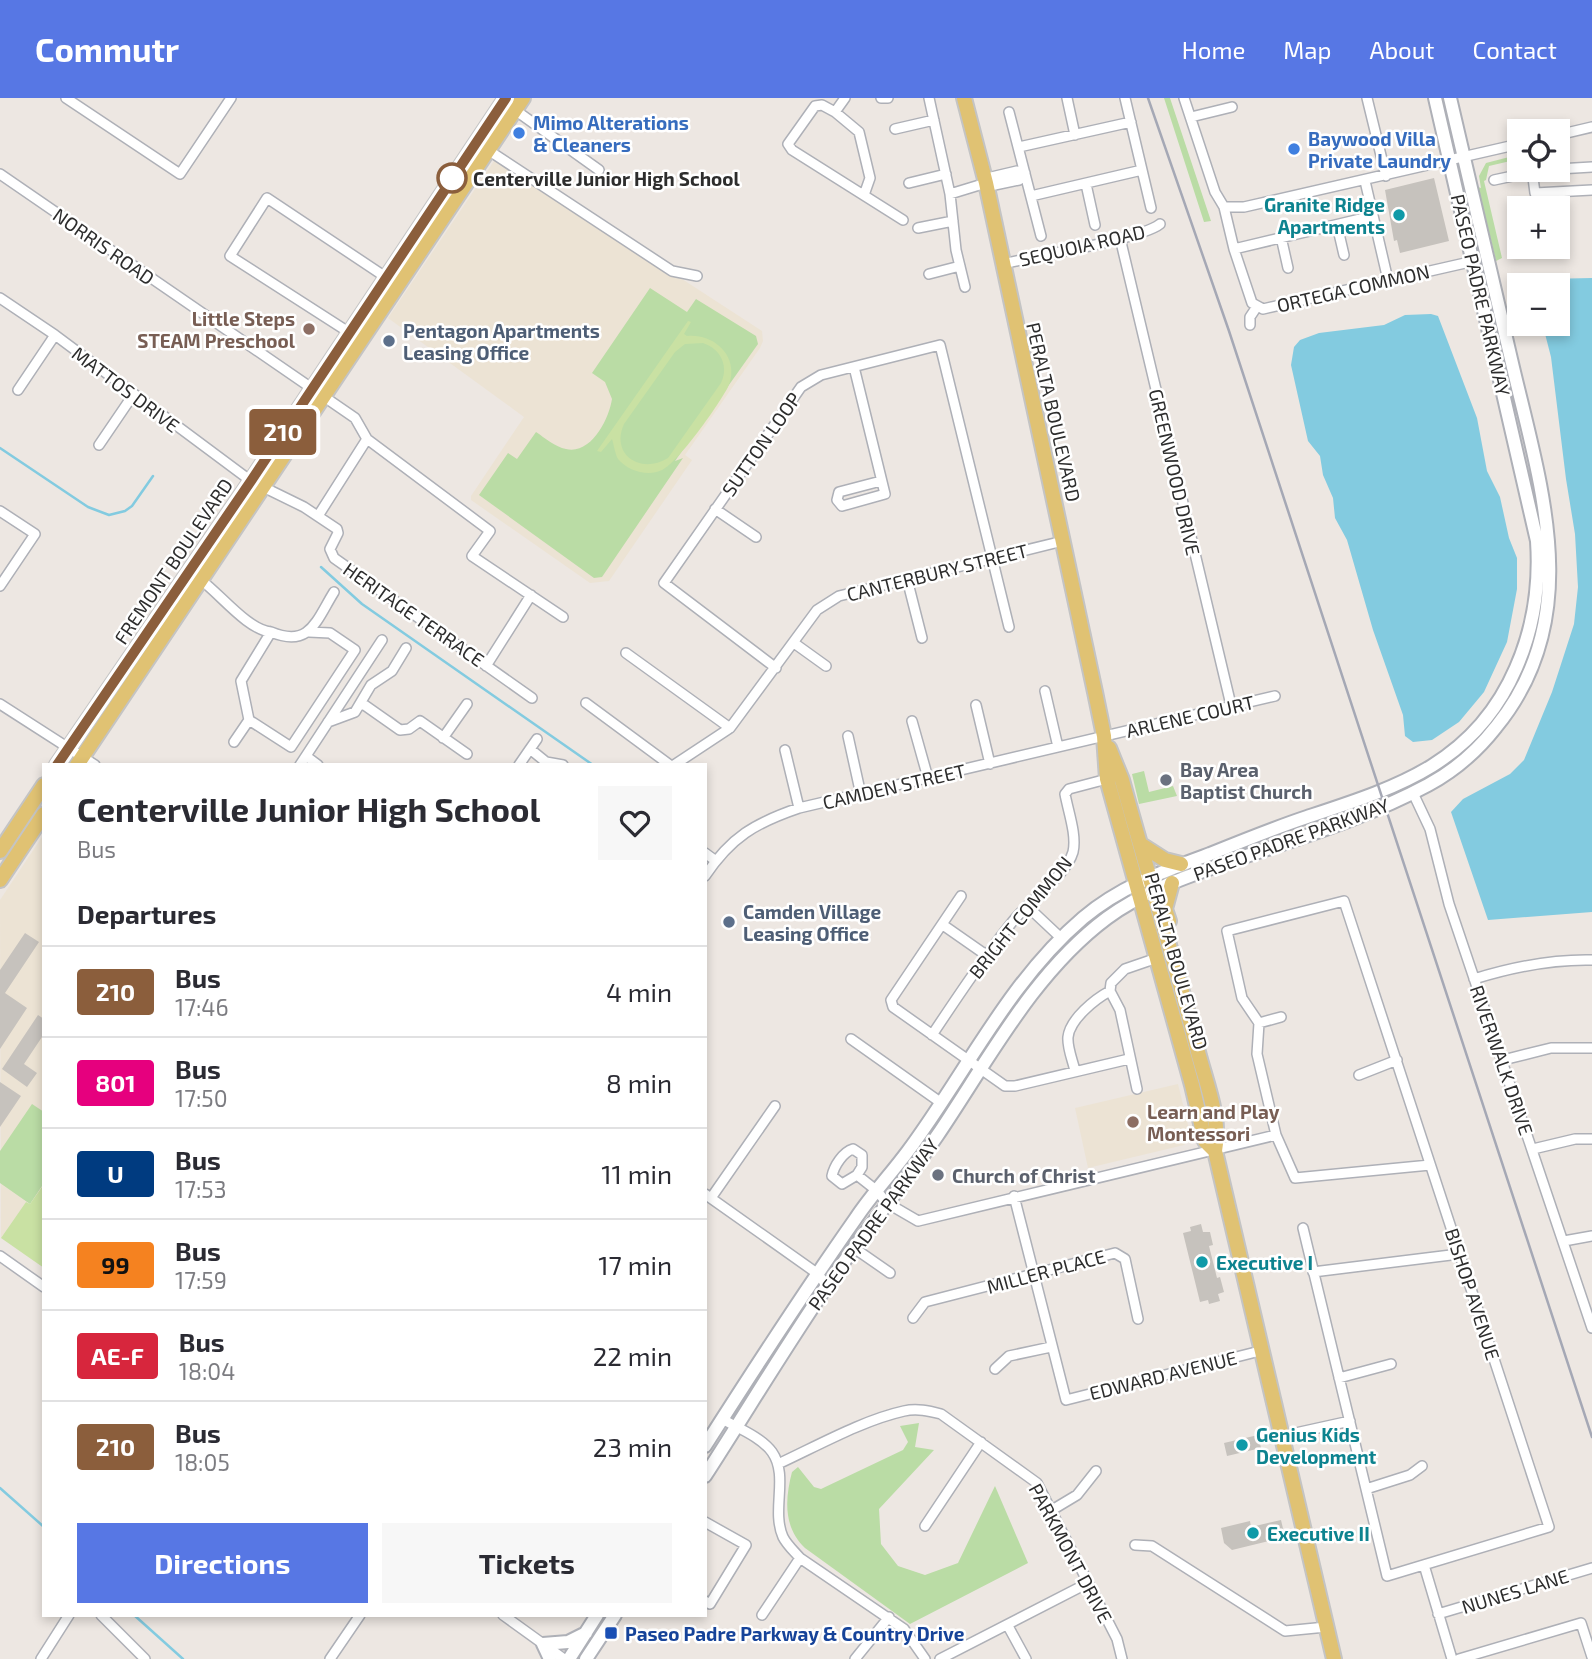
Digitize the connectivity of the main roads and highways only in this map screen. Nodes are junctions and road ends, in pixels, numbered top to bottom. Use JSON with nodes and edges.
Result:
{"nodes":[{"id":1,"x":964,"y":98,"type":"edge"},
{"id":2,"x":1436,"y":98,"type":"edge"},
{"id":3,"x":1450,"y":98,"type":"edge"},
{"id":4,"x":515,"y":102,"type":"edge"},
{"id":5,"x":318,"y":394,"type":"junction"},
{"id":6,"x":258,"y":483,"type":"junction"},
{"id":7,"x":1104,"y":736,"type":"junction"},
{"id":8,"x":79,"y":761,"type":"edge"},
{"id":9,"x":58,"y":763,"type":"edge"},
{"id":10,"x":42,"y":788,"type":"edge"},
{"id":11,"x":42,"y":817,"type":"edge"},
{"id":12,"x":1140,"y":844,"type":"junction"},
{"id":13,"x":0,"y":851,"type":"edge"},
{"id":14,"x":1181,"y":864,"type":"junction"},
{"id":15,"x":1149,"y":876,"type":"junction"},
{"id":16,"x":0,"y":880,"type":"edge"},
{"id":17,"x":1172,"y":883,"type":"junction"},
{"id":18,"x":1142,"y":891,"type":"junction"},
{"id":19,"x":1173,"y":959,"type":"junction"},
{"id":20,"x":1215,"y":1150,"type":"junction"},
{"id":21,"x":707,"y":1443,"type":"edge"},
{"id":22,"x":707,"y":1473,"type":"edge"},
{"id":23,"x":596,"y":1617,"type":"edge"},
{"id":24,"x":614,"y":1617,"type":"edge"},
{"id":25,"x":586,"y":1633,"type":"junction"},
{"id":26,"x":598,"y":1640,"type":"junction"},
{"id":27,"x":550,"y":1659,"type":"edge"},
{"id":28,"x":566,"y":1659,"type":"edge"},
{"id":29,"x":586,"y":1659,"type":"edge"},
{"id":30,"x":597,"y":1659,"type":"edge"},
{"id":31,"x":1334,"y":1659,"type":"edge"}],
"edges":[{"from":1,"to":7,"type":"main road","name":"PERALTA BOULEVARD"},
{"from":2,"to":14,"type":"main road","name":"PASEO PADRE PARKWAY"},
{"from":3,"to":17,"type":"main road","name":"PASEO PADRE PARKWAY"},
{"from":4,"to":5,"type":"main road","name":"FREMONT BOULEVARD"},
{"from":4,"to":5,"type":"main road","name":"FREMONT BOULEVARD"},
{"from":5,"to":6,"type":"main road","name":"FREMONT BOULEVARD"},
{"from":6,"to":8,"type":"main road","name":"FREMONT BOULEVARD"},
{"from":6,"to":9,"type":"main road","name":"FREMONT BOULEVARD"},
{"from":7,"to":12,"type":"main road","name":"PERALTA BOULEVARD"},
{"from":7,"to":18,"type":"main road","name":"PERALTA BOULEVARD"},
{"from":10,"to":13,"type":"main road"},
{"from":11,"to":16,"type":"main road"},
{"from":12,"to":14,"type":"main road"},
{"from":12,"to":15,"type":"main road","name":"PERALTA BOULEVARD"},
{"from":14,"to":15,"type":"main road","name":"PASEO PADRE PARKWAY"},
{"from":15,"to":18,"type":"main road","name":"PERALTA BOULEVARD"},
{"from":17,"to":18,"type":"main road","name":"PASEO PADRE PARKWAY"},
{"from":17,"to":19,"type":"main road"},
{"from":18,"to":19,"type":"main road","name":"PERALTA BOULEVARD"},
{"from":18,"to":20,"type":"main road","name":"PERALTA BOULEVARD"},
{"from":18,"to":21,"type":"main road","name":"PASEO PADRE PARKWAY"},
{"from":18,"to":22,"type":"main road","name":"PASEO PADRE PARKWAY"},
{"from":19,"to":20,"type":"main road","name":"PERALTA BOULEVARD"},
{"from":20,"to":31,"type":"main road","name":"PERALTA BOULEVARD"},
{"from":23,"to":25,"type":"main road"},
{"from":24,"to":26,"type":"main road"},
{"from":25,"to":27,"type":"main road"},
{"from":25,"to":28,"type":"main road"},
{"from":26,"to":29,"type":"main road"},
{"from":26,"to":30,"type":"main road"}]}
